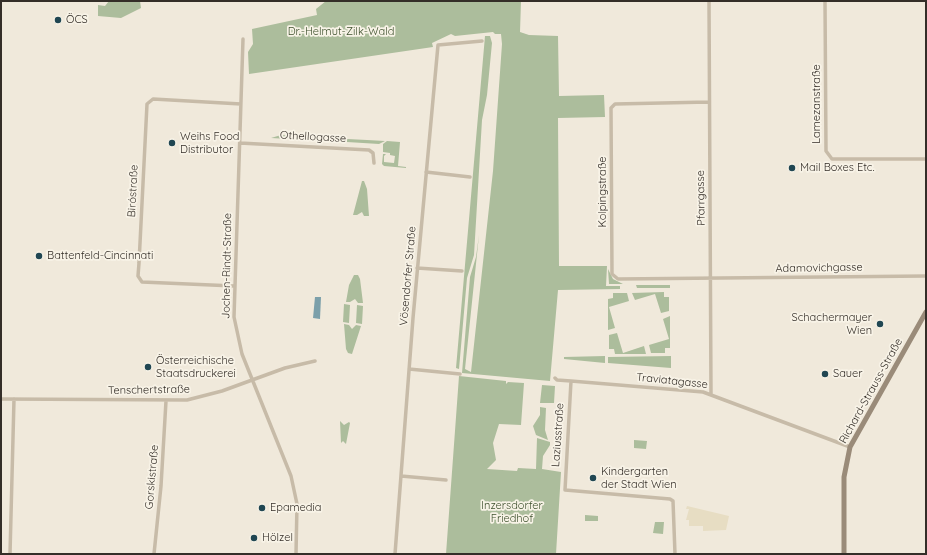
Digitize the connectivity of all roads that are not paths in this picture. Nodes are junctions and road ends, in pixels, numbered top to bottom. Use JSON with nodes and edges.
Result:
{"nodes":[{"id":1,"x":709,"y":1,"type":"edge"},
{"id":2,"x":825,"y":1,"type":"edge"},
{"id":3,"x":243,"y":39,"type":"dead end"},
{"id":4,"x":482,"y":41,"type":"dead end"},
{"id":5,"x":709,"y":102,"type":"junction"},
{"id":6,"x":241,"y":104,"type":"junction"},
{"id":7,"x":240,"y":142,"type":"junction"},
{"id":8,"x":926,"y":158,"type":"edge"},
{"id":9,"x":374,"y":163,"type":"dead end"},
{"id":10,"x":426,"y":172,"type":"junction"},
{"id":11,"x":470,"y":176,"type":"dead end"},
{"id":12,"x":417,"y":268,"type":"junction"},
{"id":13,"x":462,"y":271,"type":"dead end"},
{"id":14,"x":926,"y":276,"type":"edge"},
{"id":15,"x":711,"y":278,"type":"junction"},
{"id":16,"x":234,"y":286,"type":"junction"},
{"id":17,"x":926,"y":312,"type":"edge"},
{"id":18,"x":315,"y":361,"type":"dead end"},
{"id":19,"x":409,"y":369,"type":"junction"},
{"id":20,"x":460,"y":374,"type":"dead end"},
{"id":21,"x":555,"y":378,"type":"dead end"},
{"id":22,"x":252,"y":379,"type":"junction"},
{"id":23,"x":571,"y":381,"type":"junction"},
{"id":24,"x":712,"y":394,"type":"junction"},
{"id":25,"x":1,"y":399,"type":"edge"},
{"id":26,"x":14,"y":399,"type":"junction"},
{"id":27,"x":166,"y":401,"type":"junction"},
{"id":28,"x":850,"y":446,"type":"junction"},
{"id":29,"x":401,"y":476,"type":"junction"},
{"id":30,"x":446,"y":480,"type":"dead end"},
{"id":31,"x":10,"y":554,"type":"edge"},
{"id":32,"x":154,"y":554,"type":"edge"},
{"id":33,"x":296,"y":554,"type":"edge"},
{"id":34,"x":395,"y":554,"type":"edge"},
{"id":35,"x":675,"y":554,"type":"edge"},
{"id":36,"x":844,"y":554,"type":"edge"}],
"edges":[{"from":1,"to":5,"type":"street","name":"Pfarrgasse"},
{"from":2,"to":8,"type":"street","name":"Lamezanstraße"},
{"from":3,"to":6,"type":"street","name":"Jochen-Rindt-Straße"},
{"from":4,"to":10,"type":"street","name":"Vösendorfer Straße"},
{"from":5,"to":15,"type":"street","name":"Pfarrgasse"},
{"from":5,"to":15,"type":"street","name":"Kolpingstraße"},
{"from":6,"to":7,"type":"street","name":"Jochen-Rindt-Straße"},
{"from":6,"to":16,"type":"street","name":"Biróstraße"},
{"from":7,"to":9,"type":"street","name":"Othellogasse"},
{"from":7,"to":16,"type":"street","name":"Jochen-Rindt-Straße"},
{"from":10,"to":11,"type":"street"},
{"from":10,"to":12,"type":"street","name":"Vösendorfer Straße"},
{"from":12,"to":13,"type":"street"},
{"from":12,"to":19,"type":"street","name":"Vösendorfer Straße"},
{"from":14,"to":15,"type":"street","name":"Adamovichgasse"},
{"from":15,"to":24,"type":"street","name":"Pfarrgasse"},
{"from":16,"to":22,"type":"street","name":"Jochen-Rindt-Straße"},
{"from":17,"to":28,"type":"main road","name":"Richard-Strauss-Straße"},
{"from":18,"to":22,"type":"street","name":"Tenschertstraße"},
{"from":19,"to":20,"type":"street"},
{"from":19,"to":29,"type":"street","name":"Vösendorfer Straße"},
{"from":21,"to":23,"type":"street","name":"Traviatagasse"},
{"from":22,"to":27,"type":"street","name":"Tenschertstraße"},
{"from":22,"to":33,"type":"street","name":"Jochen-Rindt-Straße"},
{"from":23,"to":24,"type":"street","name":"Traviatagasse"},
{"from":23,"to":35,"type":"street","name":"Laziusstraße"},
{"from":24,"to":28,"type":"street","name":"Traviatagasse"},
{"from":25,"to":26,"type":"street","name":"Tenschertstraße"},
{"from":26,"to":27,"type":"street","name":"Tenschertstraße"},
{"from":26,"to":31,"type":"street"},
{"from":27,"to":32,"type":"street","name":"Gorskistraße"},
{"from":28,"to":36,"type":"main road","name":"Richard-Strauss-Straße"},
{"from":29,"to":30,"type":"street"},
{"from":29,"to":34,"type":"street","name":"Vösendorfer Straße"}]}
